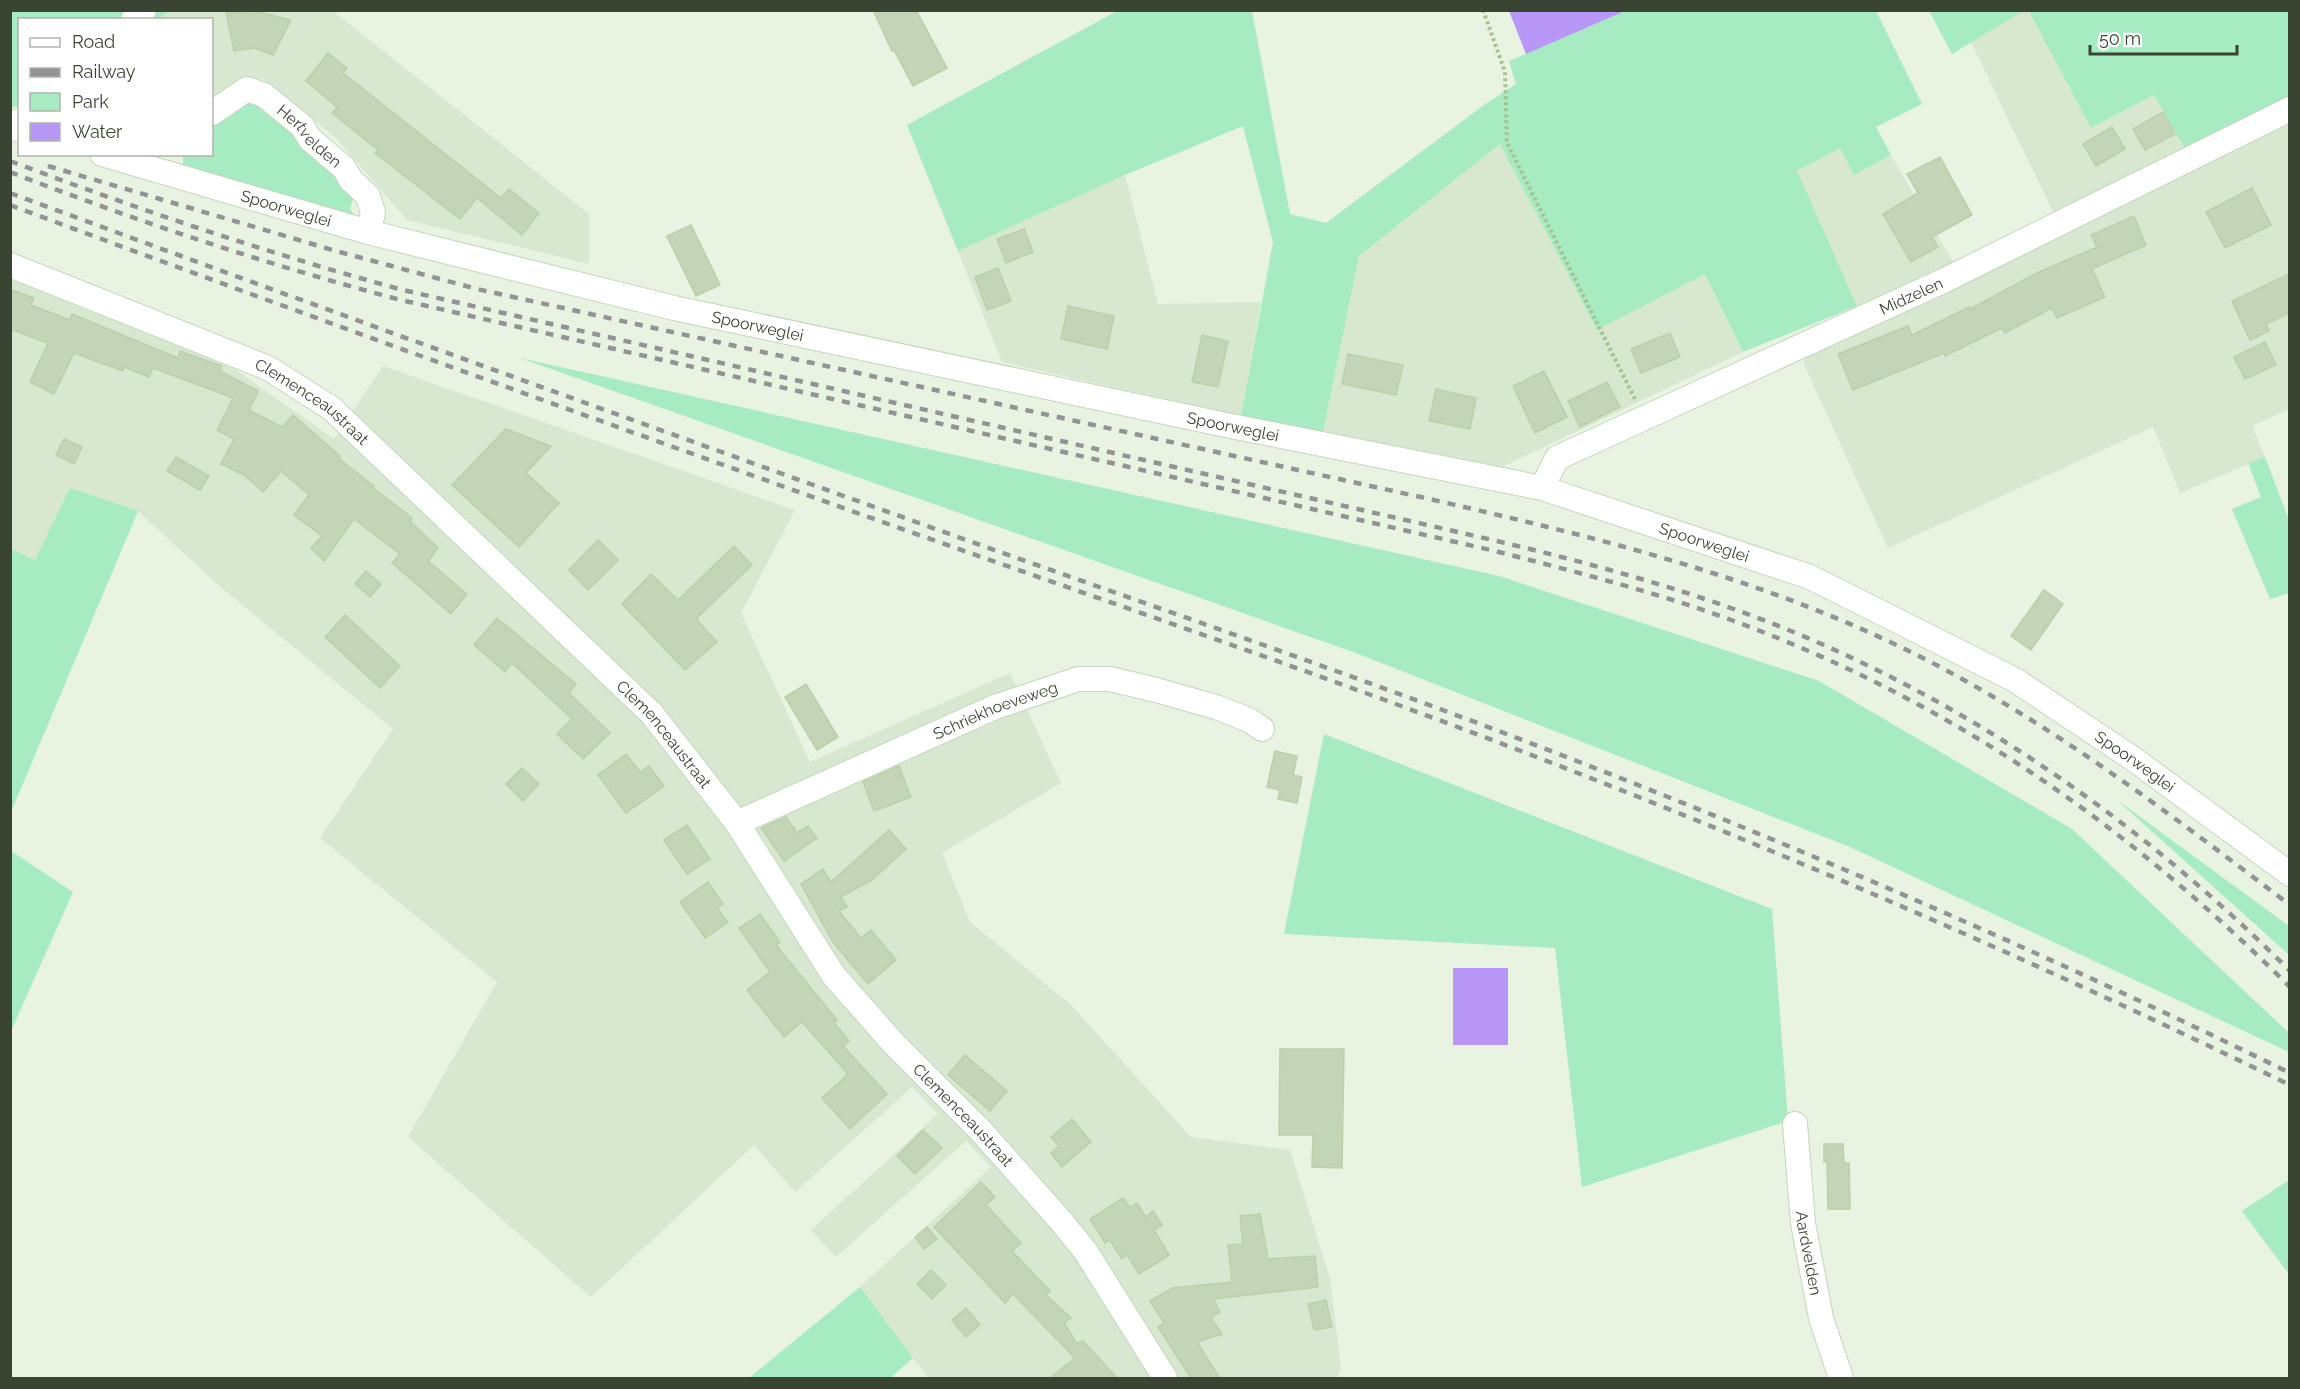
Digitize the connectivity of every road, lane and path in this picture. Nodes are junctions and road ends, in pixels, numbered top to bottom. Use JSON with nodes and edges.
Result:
{"nodes":[{"id":1,"x":1483,"y":10,"type":"edge"},
{"id":2,"x":2289,"y":109,"type":"edge"},
{"id":3,"x":213,"y":112,"type":"edge"},
{"id":4,"x":116,"y":156,"type":"edge"},
{"id":5,"x":164,"y":163,"type":"edge"},
{"id":6,"x":368,"y":232,"type":"junction"},
{"id":7,"x":10,"y":265,"type":"edge"},
{"id":8,"x":1644,"y":418,"type":"junction"},
{"id":9,"x":1542,"y":488,"type":"junction"},
{"id":10,"x":1262,"y":729,"type":"dead end"},
{"id":11,"x":737,"y":823,"type":"junction"},
{"id":12,"x":2289,"y":874,"type":"edge"},
{"id":13,"x":1795,"y":1124,"type":"dead end"},
{"id":14,"x":1165,"y":1378,"type":"edge"},
{"id":15,"x":1841,"y":1378,"type":"edge"}],
"edges":[{"from":1,"to":8,"type":"path"},
{"from":2,"to":8,"type":"street","name":"Midzelen"},
{"from":3,"to":6,"type":"street","name":"Hertvelden"},
{"from":4,"to":5,"type":"street","name":"Spoorweglei"},
{"from":5,"to":6,"type":"street","name":"Spoorweglei"},
{"from":6,"to":9,"type":"street","name":"Spoorweglei"},
{"from":7,"to":11,"type":"street","name":"Clemenceaustraat"},
{"from":8,"to":9,"type":"street","name":"Midzelen"},
{"from":9,"to":12,"type":"street","name":"Spoorweglei"},
{"from":10,"to":11,"type":"street","name":"Schriekhoeveweg"},
{"from":11,"to":14,"type":"street","name":"Clemenceaustraat"},
{"from":13,"to":15,"type":"street","name":"Aardvelden"}]}
